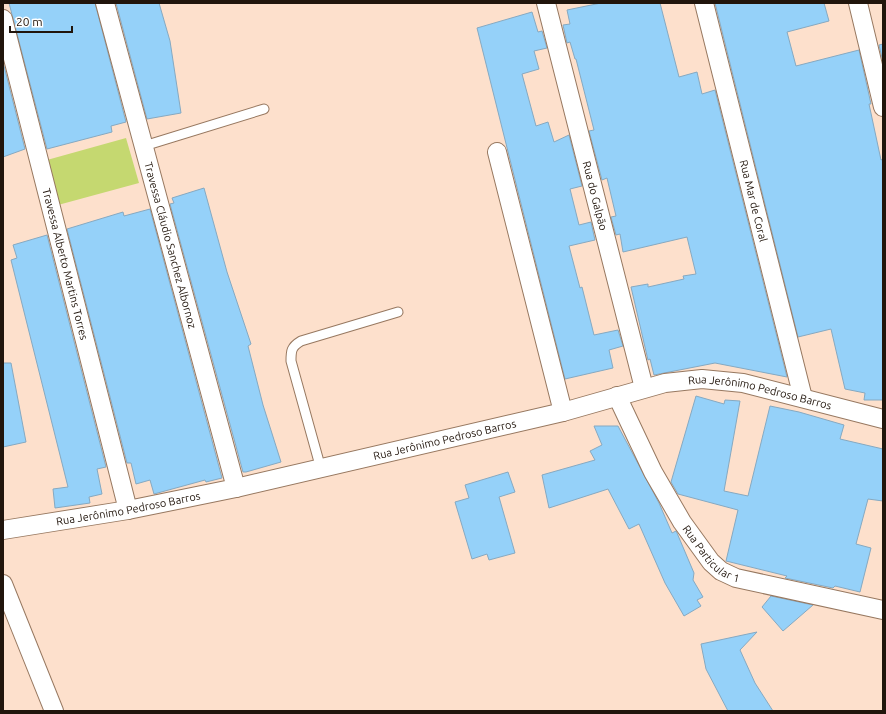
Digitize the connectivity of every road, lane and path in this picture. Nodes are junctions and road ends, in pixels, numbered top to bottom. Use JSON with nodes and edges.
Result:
{"nodes":[{"id":1,"x":105,"y":3,"type":"edge"},
{"id":2,"x":546,"y":3,"type":"edge"},
{"id":3,"x":704,"y":3,"type":"edge"},
{"id":4,"x":858,"y":3,"type":"edge"},
{"id":5,"x":3,"y":19,"type":"edge"},
{"id":6,"x":883,"y":107,"type":"edge"},
{"id":7,"x":264,"y":109,"type":"dead end"},
{"id":8,"x":144,"y":146,"type":"junction"},
{"id":9,"x":497,"y":152,"type":"dead end"},
{"id":10,"x":398,"y":312,"type":"dead end"},
{"id":11,"x":644,"y":388,"type":"junction"},
{"id":12,"x":617,"y":396,"type":"junction"},
{"id":13,"x":803,"y":398,"type":"junction"},
{"id":14,"x":563,"y":412,"type":"junction"},
{"id":15,"x":883,"y":419,"type":"edge"},
{"id":16,"x":321,"y":469,"type":"junction"},
{"id":17,"x":236,"y":488,"type":"junction"},
{"id":18,"x":128,"y":510,"type":"junction"},
{"id":19,"x":3,"y":530,"type":"edge"},
{"id":20,"x":3,"y":584,"type":"edge"},
{"id":21,"x":883,"y":610,"type":"edge"},
{"id":22,"x":54,"y":711,"type":"edge"}],
"edges":[{"from":1,"to":8,"type":"street","name":"Travessa Cláudio Sanchez Albornoz"},
{"from":2,"to":11,"type":"street","name":"Rua do Galpão"},
{"from":3,"to":13,"type":"street","name":"Rua Mar de Coral"},
{"from":4,"to":6,"type":"street"},
{"from":5,"to":18,"type":"street","name":"Travessa Alberto Martins Torres"},
{"from":7,"to":8,"type":"lane"},
{"from":8,"to":17,"type":"street","name":"Travessa Cláudio Sanchez Albornoz"},
{"from":9,"to":14,"type":"street"},
{"from":10,"to":16,"type":"lane"},
{"from":11,"to":12,"type":"street","name":"Rua Jerônimo Pedroso Barros"},
{"from":11,"to":13,"type":"street","name":"Rua Jerônimo Pedroso Barros"},
{"from":12,"to":14,"type":"street","name":"Rua Jerônimo Pedroso Barros"},
{"from":12,"to":21,"type":"street","name":"Rua Particular 1"},
{"from":13,"to":15,"type":"street","name":"Rua Jerônimo Pedroso Barros"},
{"from":14,"to":16,"type":"street","name":"Rua Jerônimo Pedroso Barros"},
{"from":16,"to":17,"type":"street","name":"Rua Jerônimo Pedroso Barros"},
{"from":17,"to":18,"type":"street","name":"Rua Jerônimo Pedroso Barros"},
{"from":18,"to":19,"type":"street","name":"Rua Jerônimo Pedroso Barros"},
{"from":20,"to":22,"type":"street"}]}
